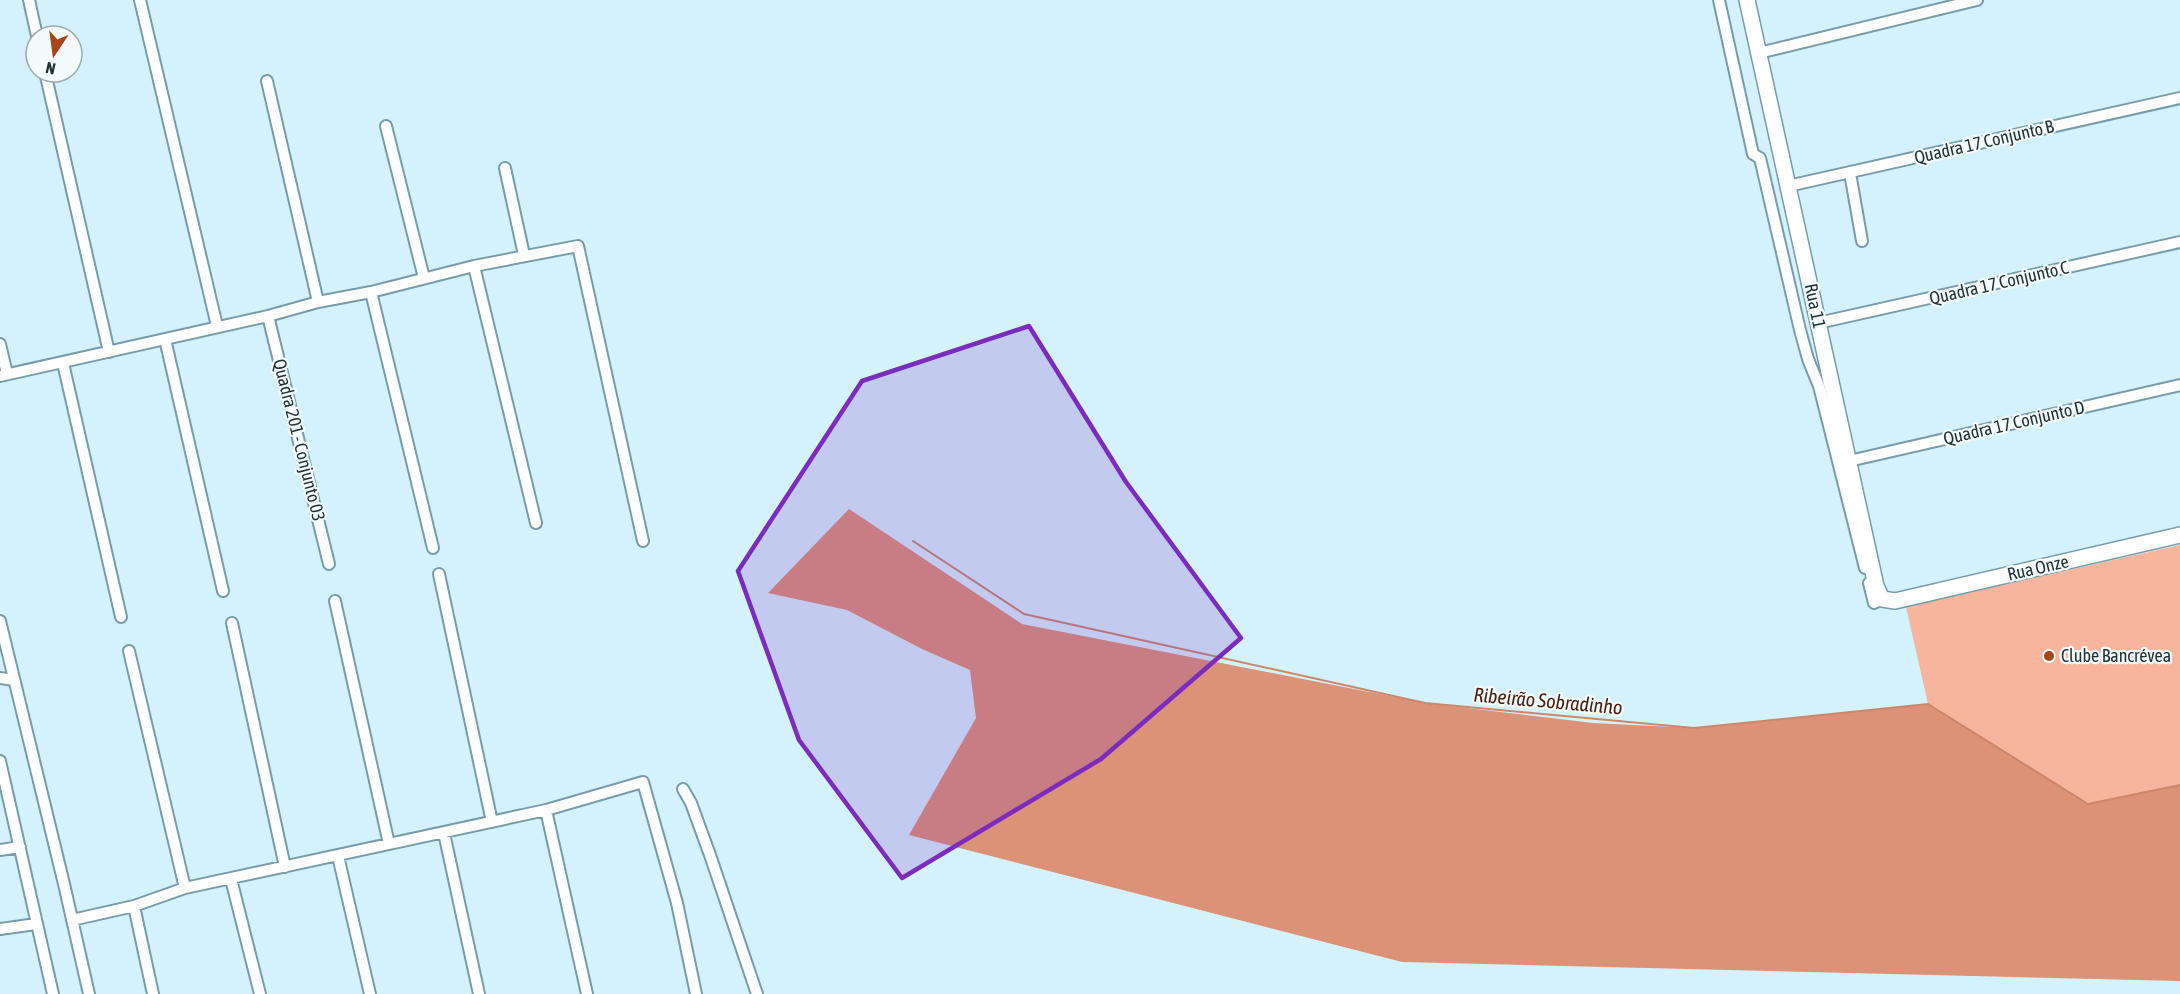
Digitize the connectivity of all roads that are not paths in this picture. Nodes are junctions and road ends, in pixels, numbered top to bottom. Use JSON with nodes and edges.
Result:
{"nodes":[{"id":1,"x":29,"y":0,"type":"edge"},
{"id":2,"x":140,"y":0,"type":"edge"},
{"id":3,"x":1719,"y":0,"type":"edge"},
{"id":4,"x":1747,"y":0,"type":"edge"},
{"id":5,"x":1977,"y":0,"type":"edge"},
{"id":6,"x":34,"y":24,"type":"edge"},
{"id":7,"x":1759,"y":53,"type":"junction"},
{"id":8,"x":267,"y":81,"type":"dead end"},
{"id":9,"x":48,"y":84,"type":"edge"},
{"id":10,"x":2180,"y":98,"type":"edge"},
{"id":11,"x":386,"y":126,"type":"dead end"},
{"id":12,"x":505,"y":168,"type":"dead end"},
{"id":13,"x":1850,"y":173,"type":"junction"},
{"id":14,"x":1788,"y":186,"type":"junction"},
{"id":15,"x":1862,"y":241,"type":"dead end"},
{"id":16,"x":2180,"y":242,"type":"edge"},
{"id":17,"x":524,"y":255,"type":"junction"},
{"id":18,"x":474,"y":266,"type":"junction"},
{"id":19,"x":424,"y":278,"type":"junction"},
{"id":20,"x":371,"y":292,"type":"junction"},
{"id":21,"x":318,"y":302,"type":"junction"},
{"id":22,"x":268,"y":316,"type":"junction"},
{"id":23,"x":1818,"y":323,"type":"junction"},
{"id":24,"x":217,"y":326,"type":"junction"},
{"id":25,"x":165,"y":339,"type":"junction"},
{"id":26,"x":0,"y":344,"type":"edge"},
{"id":27,"x":109,"y":352,"type":"junction"},
{"id":28,"x":63,"y":363,"type":"junction"},
{"id":29,"x":3,"y":375,"type":"edge"},
{"id":30,"x":2180,"y":385,"type":"edge"},
{"id":31,"x":1849,"y":461,"type":"junction"},
{"id":32,"x":536,"y":523,"type":"dead end"},
{"id":33,"x":2180,"y":535,"type":"edge"},
{"id":34,"x":643,"y":541,"type":"dead end"},
{"id":35,"x":433,"y":548,"type":"dead end"},
{"id":36,"x":329,"y":564,"type":"dead end"},
{"id":37,"x":439,"y":574,"type":"dead end"},
{"id":38,"x":223,"y":591,"type":"dead end"},
{"id":39,"x":1888,"y":600,"type":"junction"},
{"id":40,"x":335,"y":601,"type":"dead end"},
{"id":41,"x":121,"y":617,"type":"dead end"},
{"id":42,"x":0,"y":621,"type":"edge"},
{"id":43,"x":232,"y":622,"type":"dead end"},
{"id":44,"x":129,"y":651,"type":"dead end"},
{"id":45,"x":10,"y":660,"type":"junction"},
{"id":46,"x":0,"y":666,"type":"edge"},
{"id":47,"x":0,"y":678,"type":"edge"},
{"id":48,"x":14,"y":680,"type":"junction"},
{"id":49,"x":0,"y":761,"type":"edge"},
{"id":50,"x":683,"y":789,"type":"dead end"},
{"id":51,"x":546,"y":810,"type":"junction"},
{"id":52,"x":492,"y":822,"type":"junction"},
{"id":53,"x":444,"y":833,"type":"junction"},
{"id":54,"x":389,"y":844,"type":"junction"},
{"id":55,"x":20,"y":848,"type":"junction"},
{"id":56,"x":0,"y":850,"type":"edge"},
{"id":57,"x":338,"y":856,"type":"junction"},
{"id":58,"x":285,"y":867,"type":"junction"},
{"id":59,"x":231,"y":879,"type":"junction"},
{"id":60,"x":185,"y":888,"type":"junction"},
{"id":61,"x":134,"y":906,"type":"junction"},
{"id":62,"x":72,"y":920,"type":"junction"},
{"id":63,"x":36,"y":924,"type":"junction"},
{"id":64,"x":0,"y":929,"type":"edge"},
{"id":65,"x":53,"y":994,"type":"edge"},
{"id":66,"x":89,"y":994,"type":"edge"},
{"id":67,"x":153,"y":994,"type":"edge"},
{"id":68,"x":260,"y":994,"type":"edge"},
{"id":69,"x":370,"y":994,"type":"edge"},
{"id":70,"x":479,"y":994,"type":"edge"},
{"id":71,"x":587,"y":994,"type":"edge"},
{"id":72,"x":696,"y":994,"type":"edge"},
{"id":73,"x":757,"y":994,"type":"edge"}],
"edges":[{"from":1,"to":6,"type":"street"},
{"from":2,"to":24,"type":"street"},
{"from":3,"to":39,"type":"street"},
{"from":4,"to":7,"type":"street","name":"Rua 11"},
{"from":5,"to":7,"type":"street"},
{"from":7,"to":14,"type":"street","name":"Rua 11"},
{"from":8,"to":21,"type":"street"},
{"from":9,"to":27,"type":"street"},
{"from":10,"to":13,"type":"street","name":"Quadra 17 Conjunto B"},
{"from":11,"to":19,"type":"street"},
{"from":12,"to":17,"type":"street"},
{"from":13,"to":14,"type":"street","name":"Quadra 17 Conjunto B"},
{"from":13,"to":15,"type":"street"},
{"from":14,"to":23,"type":"street","name":"Rua 11"},
{"from":16,"to":23,"type":"street","name":"Quadra 17 Conjunto C"},
{"from":17,"to":18,"type":"street"},
{"from":17,"to":34,"type":"street"},
{"from":18,"to":19,"type":"street"},
{"from":18,"to":32,"type":"street"},
{"from":19,"to":20,"type":"street"},
{"from":20,"to":21,"type":"street"},
{"from":20,"to":35,"type":"street"},
{"from":21,"to":22,"type":"street"},
{"from":22,"to":24,"type":"street"},
{"from":22,"to":36,"type":"street","name":"Quadra 201 - Conjunto 03"},
{"from":23,"to":31,"type":"street","name":"Rua 11"},
{"from":24,"to":25,"type":"street"},
{"from":25,"to":27,"type":"street"},
{"from":25,"to":38,"type":"street"},
{"from":26,"to":29,"type":"street"},
{"from":27,"to":28,"type":"street"},
{"from":28,"to":29,"type":"street"},
{"from":28,"to":41,"type":"street"},
{"from":30,"to":31,"type":"street","name":"Quadra 17 Conjunto D"},
{"from":31,"to":39,"type":"street","name":"Rua 11"},
{"from":33,"to":39,"type":"street","name":"Rua Onze"},
{"from":37,"to":52,"type":"street"},
{"from":40,"to":54,"type":"street"},
{"from":42,"to":45,"type":"street"},
{"from":43,"to":58,"type":"street"},
{"from":44,"to":60,"type":"street"},
{"from":45,"to":46,"type":"street"},
{"from":45,"to":48,"type":"street"},
{"from":47,"to":48,"type":"street"},
{"from":48,"to":62,"type":"street"},
{"from":49,"to":55,"type":"street"},
{"from":50,"to":73,"type":"street"},
{"from":51,"to":52,"type":"street"},
{"from":51,"to":71,"type":"street"},
{"from":51,"to":72,"type":"street"},
{"from":52,"to":53,"type":"street"},
{"from":53,"to":54,"type":"street"},
{"from":53,"to":70,"type":"street"},
{"from":54,"to":57,"type":"street"},
{"from":55,"to":56,"type":"street"},
{"from":55,"to":63,"type":"street"},
{"from":57,"to":58,"type":"street"},
{"from":57,"to":69,"type":"street"},
{"from":58,"to":59,"type":"street"},
{"from":59,"to":60,"type":"street"},
{"from":59,"to":68,"type":"street"},
{"from":60,"to":61,"type":"street"},
{"from":61,"to":62,"type":"street"},
{"from":61,"to":67,"type":"street"},
{"from":62,"to":66,"type":"street"},
{"from":63,"to":64,"type":"street"},
{"from":63,"to":65,"type":"street"}]}
